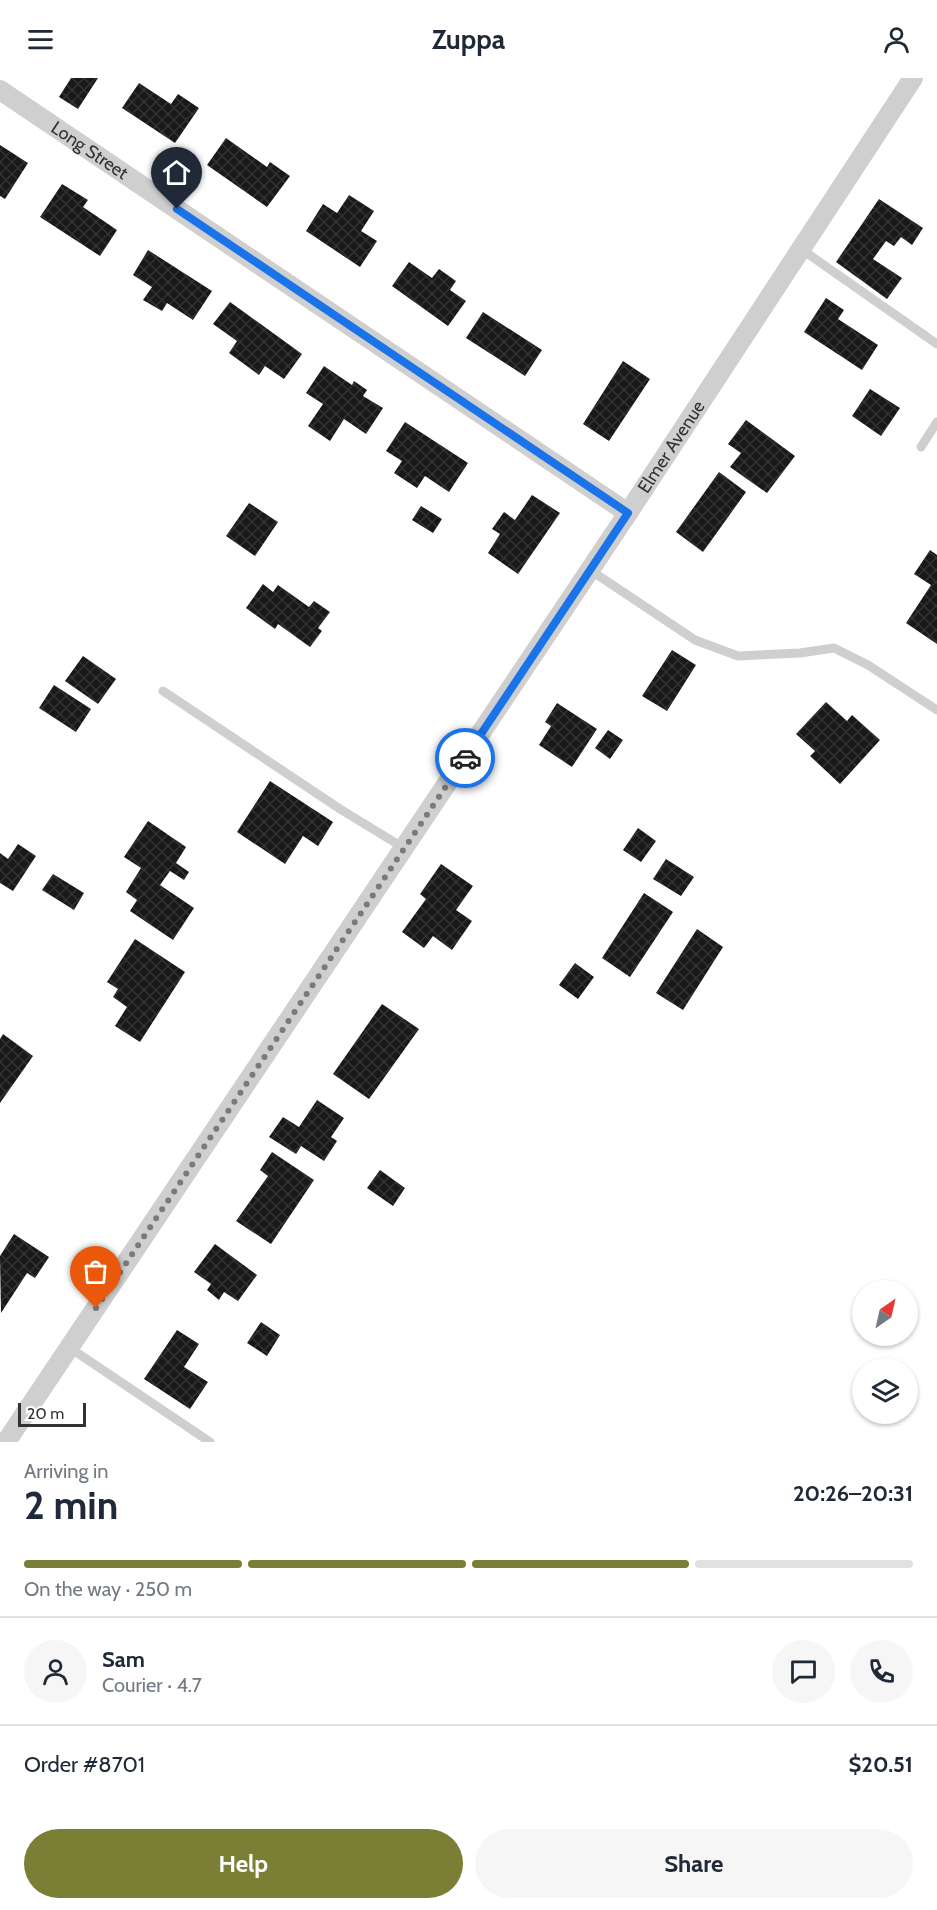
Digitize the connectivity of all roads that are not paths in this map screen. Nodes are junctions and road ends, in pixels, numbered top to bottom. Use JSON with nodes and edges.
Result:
{"nodes":[{"id":1,"x":913,"y":78,"type":"edge"},
{"id":2,"x":0,"y":90,"type":"edge"},
{"id":3,"x":801,"y":249,"type":"junction"},
{"id":4,"x":937,"y":344,"type":"edge"},
{"id":5,"x":937,"y":422,"type":"edge"},
{"id":6,"x":921,"y":447,"type":"dead end"},
{"id":7,"x":628,"y":513,"type":"junction"},
{"id":8,"x":590,"y":570,"type":"junction"},
{"id":9,"x":163,"y":690,"type":"dead end"},
{"id":10,"x":937,"y":710,"type":"edge"},
{"id":11,"x":404,"y":848,"type":"junction"},
{"id":12,"x":70,"y":1348,"type":"junction"},
{"id":13,"x":6,"y":1442,"type":"edge"},
{"id":14,"x":210,"y":1442,"type":"edge"}],
"edges":[{"from":1,"to":3,"type":"street","name":"Elmer Avenue"},
{"from":2,"to":7,"type":"street","name":"Long Street"},
{"from":3,"to":4,"type":"lane"},
{"from":3,"to":7,"type":"street","name":"Elmer Avenue"},
{"from":5,"to":6,"type":"lane"},
{"from":7,"to":8,"type":"street","name":"Elmer Avenue"},
{"from":8,"to":10,"type":"lane"},
{"from":8,"to":11,"type":"street","name":"Elmer Avenue"},
{"from":9,"to":11,"type":"lane"},
{"from":11,"to":12,"type":"street","name":"Elmer Avenue"},
{"from":12,"to":13,"type":"street","name":"Elmer Avenue"},
{"from":12,"to":14,"type":"lane"}]}
